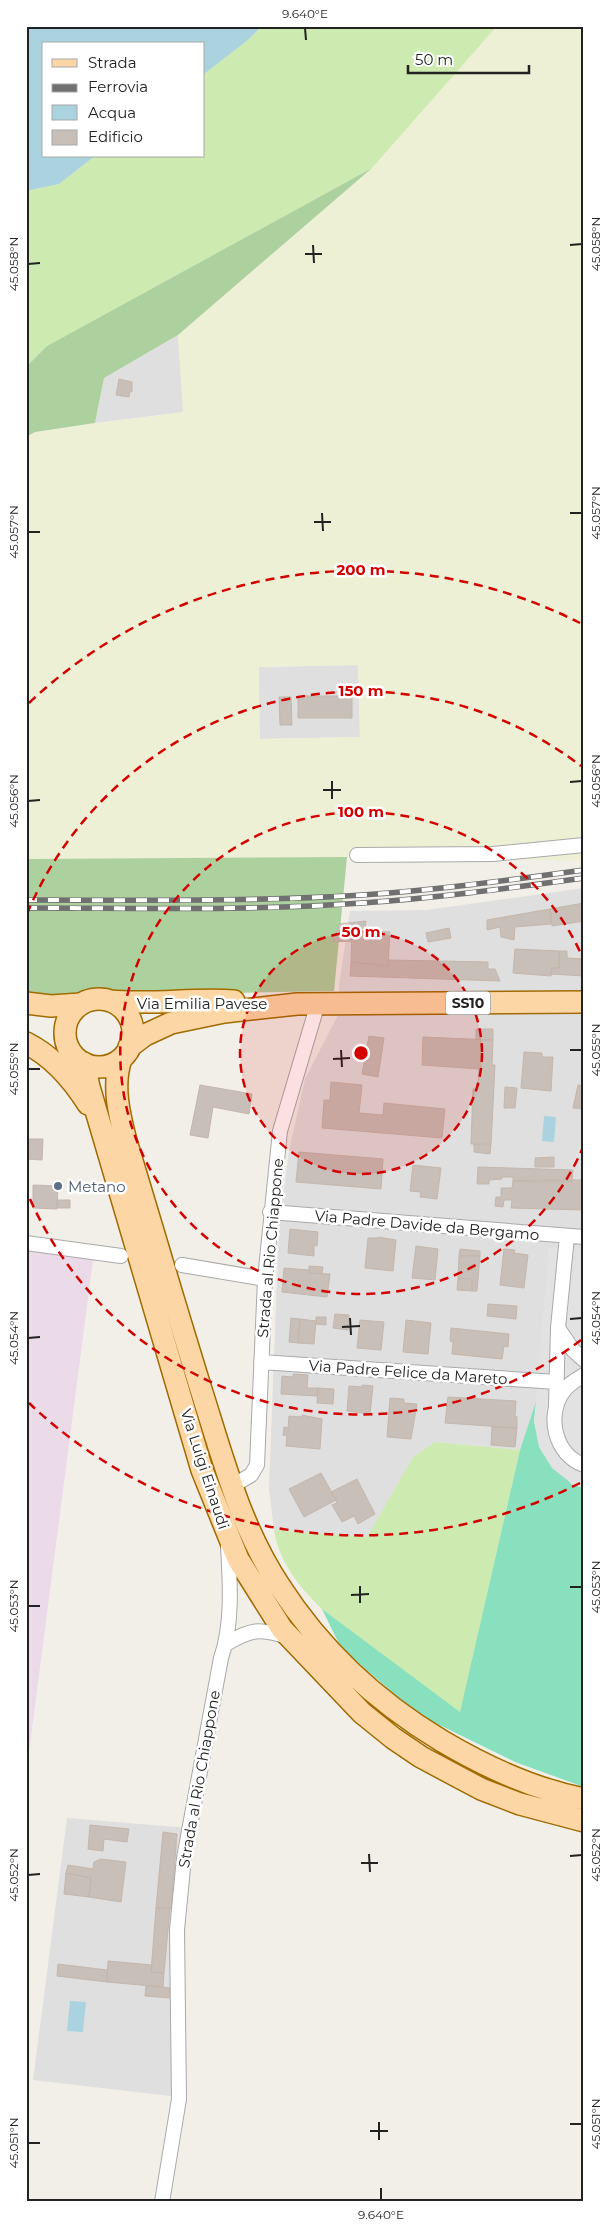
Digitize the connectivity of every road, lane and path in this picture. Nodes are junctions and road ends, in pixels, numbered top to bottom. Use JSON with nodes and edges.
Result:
{"nodes":[{"id":1,"x":584,"y":845,"type":"edge"},
{"id":2,"x":357,"y":854,"type":"dead end"},
{"id":3,"x":108,"y":1000,"type":"junction"},
{"id":4,"x":584,"y":1002,"type":"edge"},
{"id":5,"x":26,"y":1003,"type":"edge"},
{"id":6,"x":318,"y":1003,"type":"junction"},
{"id":7,"x":82,"y":1004,"type":"junction"},
{"id":8,"x":297,"y":1004,"type":"junction"},
{"id":9,"x":26,"y":1032,"type":"edge"},
{"id":10,"x":26,"y":1043,"type":"edge"},
{"id":11,"x":125,"y":1053,"type":"junction"},
{"id":12,"x":79,"y":1059,"type":"junction"},
{"id":13,"x":98,"y":1115,"type":"junction"},
{"id":14,"x":270,"y":1212,"type":"junction"},
{"id":15,"x":567,"y":1236,"type":"junction"},
{"id":16,"x":584,"y":1237,"type":"edge"},
{"id":17,"x":26,"y":1243,"type":"edge"},
{"id":18,"x":122,"y":1256,"type":"dead end"},
{"id":19,"x":182,"y":1265,"type":"dead end"},
{"id":20,"x":265,"y":1279,"type":"junction"},
{"id":21,"x":558,"y":1328,"type":"junction"},
{"id":22,"x":584,"y":1360,"type":"edge"},
{"id":23,"x":261,"y":1362,"type":"junction"},
{"id":24,"x":584,"y":1375,"type":"edge"},
{"id":25,"x":556,"y":1382,"type":"junction"},
{"id":26,"x":556,"y":1406,"type":"junction"},
{"id":27,"x":584,"y":1465,"type":"edge"},
{"id":28,"x":232,"y":1486,"type":"junction"},
{"id":29,"x":228,"y":1537,"type":"junction"},
{"id":30,"x":288,"y":1637,"type":"junction"},
{"id":31,"x":226,"y":1644,"type":"junction"},
{"id":32,"x":584,"y":1798,"type":"edge"},
{"id":33,"x":584,"y":1821,"type":"edge"},
{"id":34,"x":162,"y":2202,"type":"edge"}],
"edges":[{"from":1,"to":2,"type":"street"},
{"from":3,"to":7,"type":"main road","number":"SS10"},
{"from":3,"to":8,"type":"main road","name":"Via Emilia Pavese","number":"SS10"},
{"from":3,"to":11,"type":"main road"},
{"from":4,"to":6,"type":"main road","name":"Via Emilia Pavese","number":"SS10"},
{"from":5,"to":7,"type":"main road","number":"SS10"},
{"from":6,"to":8,"type":"main road","name":"Via Emilia Pavese","number":"SS10"},
{"from":6,"to":14,"type":"street","name":"Strada al Rio Chiappone"},
{"from":7,"to":12,"type":"main road"},
{"from":8,"to":11,"type":"main road","name":"Via Emilia Pavese","number":"SS10"},
{"from":9,"to":12,"type":"main road","number":"SS10"},
{"from":10,"to":13,"type":"main road"},
{"from":11,"to":12,"type":"main road","number":"SS10"},
{"from":11,"to":28,"type":"main road","name":"Via Luigi Einaudi"},
{"from":12,"to":13,"type":"main road","name":"Via Luigi Einaudi"},
{"from":13,"to":29,"type":"main road","name":"Via Luigi Einaudi"},
{"from":14,"to":15,"type":"street","name":"Via Padre Davide da Bergamo"},
{"from":14,"to":20,"type":"street","name":"Strada al Rio Chiappone"},
{"from":15,"to":16,"type":"street","name":"Via Padre Davide da Bergamo"},
{"from":15,"to":21,"type":"street"},
{"from":17,"to":18,"type":"street"},
{"from":19,"to":20,"type":"street"},
{"from":20,"to":23,"type":"street","name":"Strada al Rio Chiappone"},
{"from":21,"to":22,"type":"street"},
{"from":21,"to":25,"type":"street"},
{"from":23,"to":25,"type":"street","name":"Via Padre Felice da Mareto"},
{"from":23,"to":28,"type":"street","name":"Strada al Rio Chiappone"},
{"from":24,"to":26,"type":"street"},
{"from":25,"to":26,"type":"street"},
{"from":26,"to":27,"type":"street"},
{"from":28,"to":32,"type":"main road","name":"Via Luigi Einaudi"},
{"from":29,"to":30,"type":"main road","name":"Via Luigi Einaudi"},
{"from":29,"to":31,"type":"street","name":"Strada al Rio Chiappone"},
{"from":30,"to":31,"type":"street"},
{"from":30,"to":33,"type":"main road","name":"Via Luigi Einaudi"},
{"from":31,"to":34,"type":"street","name":"Strada al Rio Chiappone"}]}
